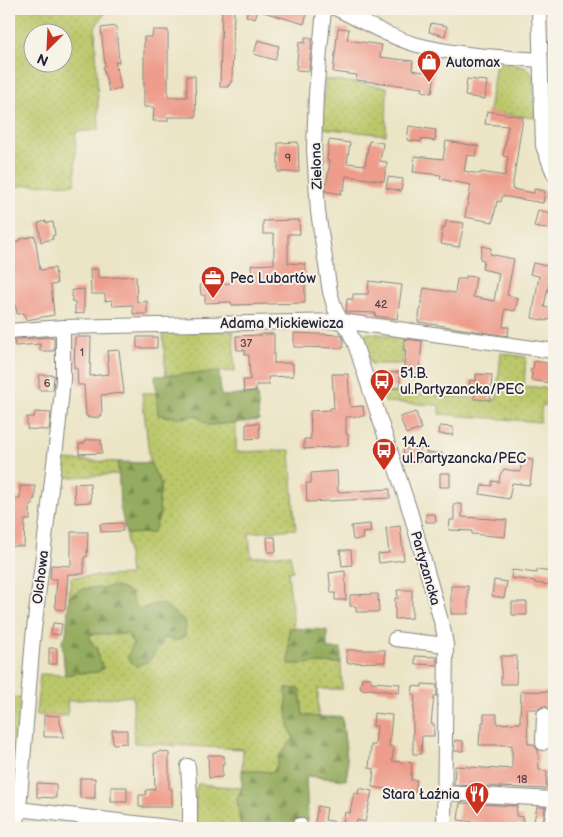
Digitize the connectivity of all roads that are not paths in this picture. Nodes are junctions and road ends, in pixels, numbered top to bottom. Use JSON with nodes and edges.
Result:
{"nodes":[{"id":1,"x":324,"y":9,"type":"edge"},
{"id":2,"x":336,"y":9,"type":"edge"},
{"id":3,"x":539,"y":9,"type":"edge"},
{"id":4,"x":540,"y":60,"type":"junction"},
{"id":5,"x":554,"y":174,"type":"edge"},
{"id":6,"x":341,"y":321,"type":"junction"},
{"id":7,"x":63,"y":327,"type":"junction"},
{"id":8,"x":9,"y":331,"type":"edge"},
{"id":9,"x":554,"y":351,"type":"edge"},
{"id":10,"x":395,"y":639,"type":"dead end"},
{"id":11,"x":446,"y":645,"type":"junction"},
{"id":12,"x":547,"y":723,"type":"edge"},
{"id":13,"x":543,"y":743,"type":"dead end"},
{"id":14,"x":188,"y":766,"type":"dead end"},
{"id":15,"x":445,"y":793,"type":"junction"},
{"id":16,"x":554,"y":799,"type":"edge"},
{"id":17,"x":554,"y":808,"type":"edge"},
{"id":18,"x":19,"y":809,"type":"junction"},
{"id":19,"x":16,"y":828,"type":"edge"},
{"id":20,"x":176,"y":828,"type":"edge"},
{"id":21,"x":190,"y":828,"type":"edge"},
{"id":22,"x":444,"y":828,"type":"edge"},
{"id":23,"x":550,"y":828,"type":"edge"}],
"edges":[{"from":1,"to":6,"type":"street","name":"Zielona"},
{"from":2,"to":4,"type":"street"},
{"from":3,"to":4,"type":"street"},
{"from":4,"to":5,"type":"street"},
{"from":6,"to":7,"type":"street","name":"Adama Mickiewicza"},
{"from":6,"to":9,"type":"street","name":"Adama Mickiewicza"},
{"from":6,"to":11,"type":"street","name":"Partyzancka"},
{"from":7,"to":8,"type":"street","name":"Adama Mickiewicza"},
{"from":7,"to":18,"type":"street","name":"Olchowa"},
{"from":10,"to":11,"type":"street"},
{"from":11,"to":15,"type":"street","name":"Partyzancka"},
{"from":12,"to":13,"type":"street"},
{"from":14,"to":21,"type":"street"},
{"from":15,"to":16,"type":"street"},
{"from":15,"to":22,"type":"street","name":"Partyzancka"},
{"from":17,"to":23,"type":"street"},
{"from":18,"to":19,"type":"street","name":"Olchowa"},
{"from":18,"to":20,"type":"street"}]}
